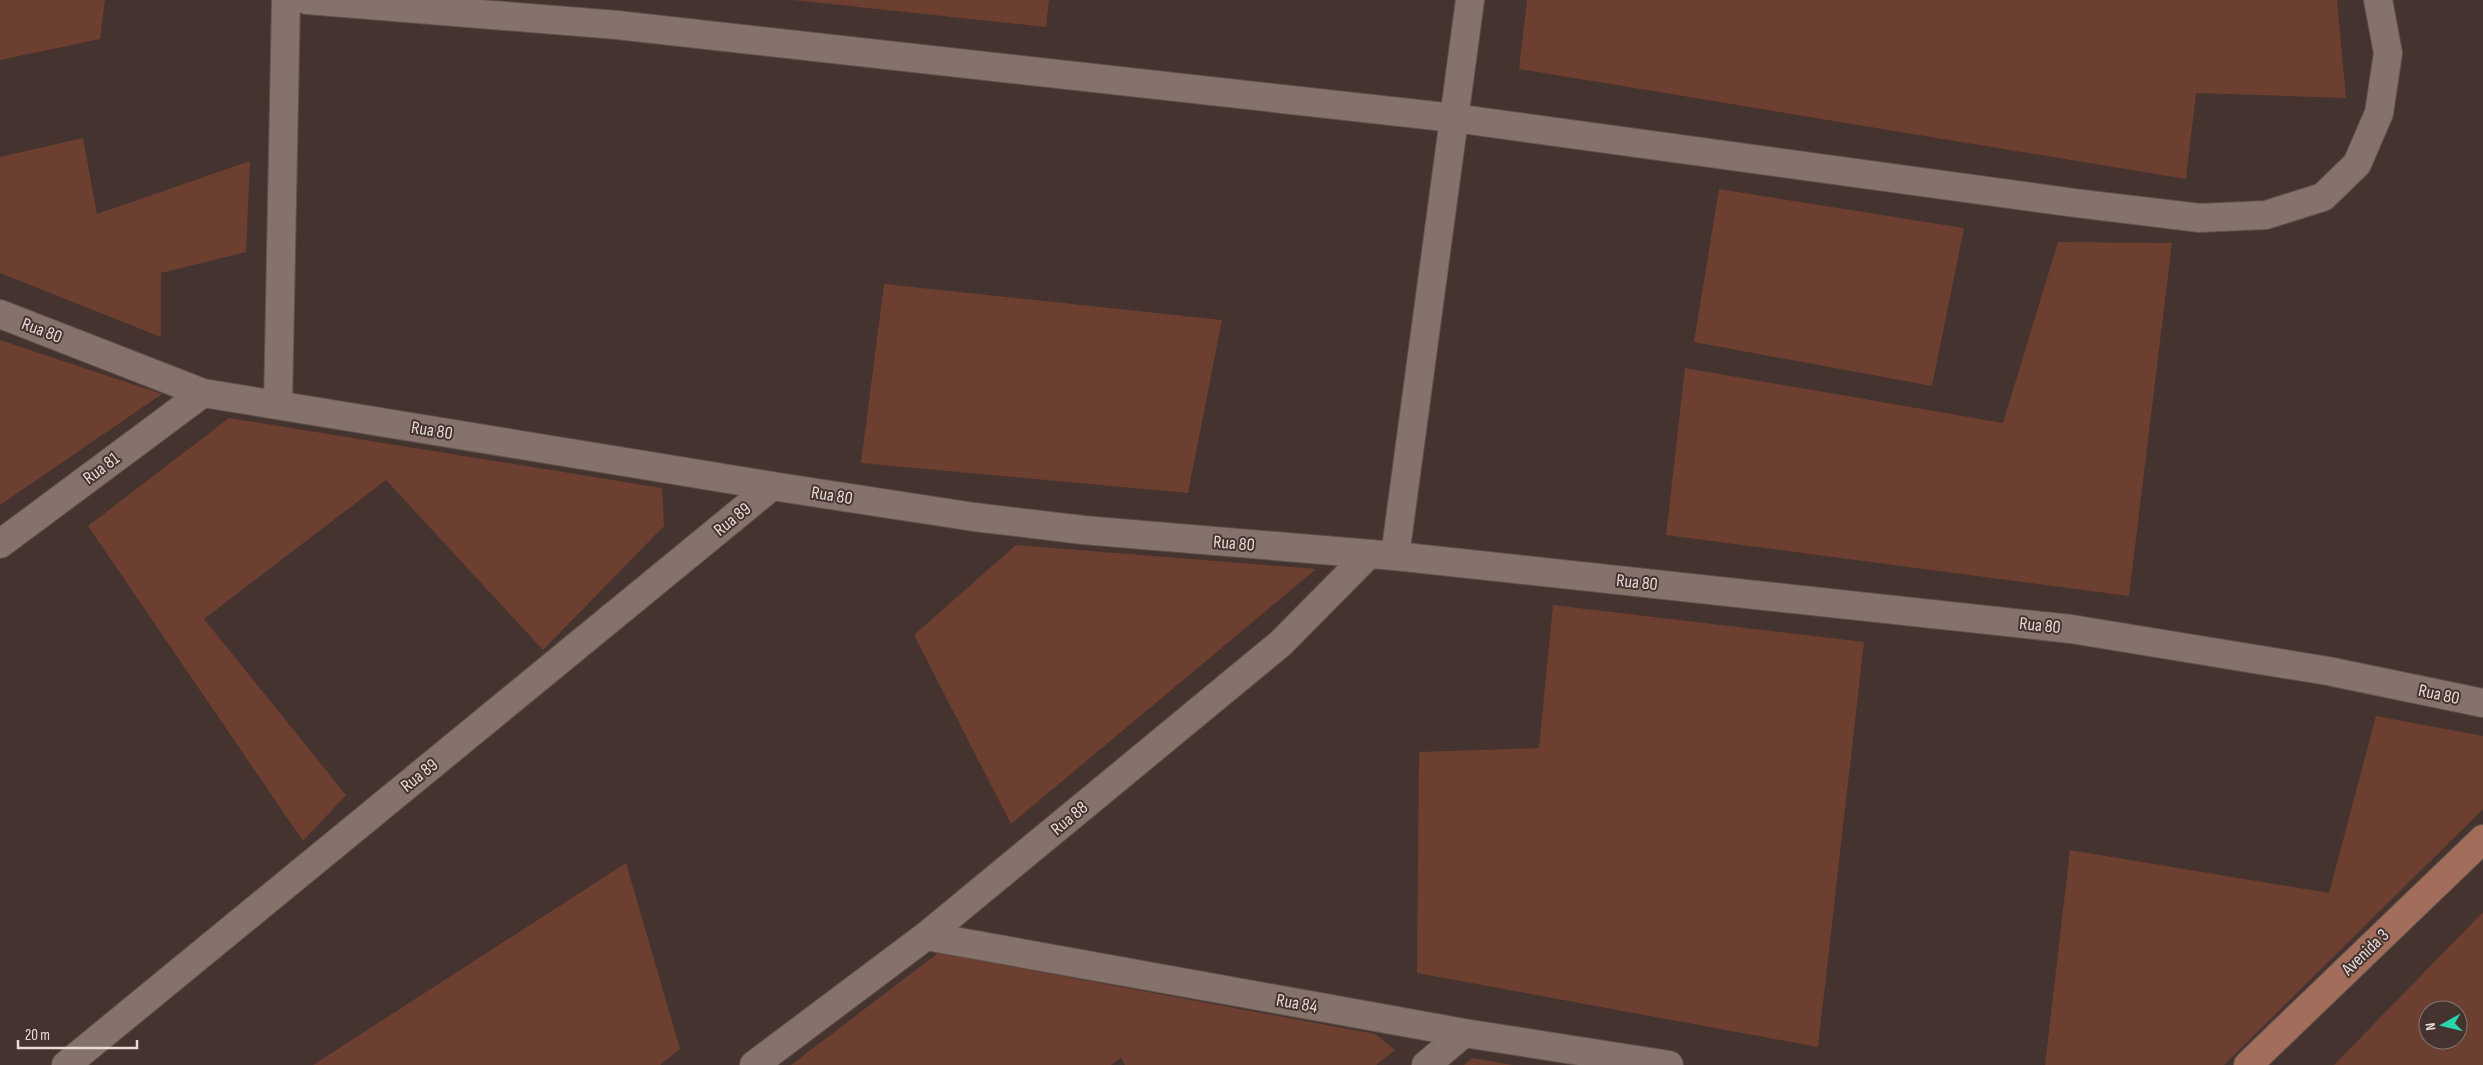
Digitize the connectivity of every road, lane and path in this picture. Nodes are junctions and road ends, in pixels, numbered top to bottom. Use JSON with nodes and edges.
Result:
{"nodes":[{"id":1,"x":286,"y":0,"type":"edge"},
{"id":2,"x":307,"y":0,"type":"edge"},
{"id":3,"x":1470,"y":0,"type":"edge"},
{"id":4,"x":2378,"y":0,"type":"edge"},
{"id":5,"x":1454,"y":118,"type":"junction"},
{"id":6,"x":0,"y":314,"type":"edge"},
{"id":7,"x":202,"y":393,"type":"junction"},
{"id":8,"x":278,"y":404,"type":"junction"},
{"id":9,"x":772,"y":486,"type":"junction"},
{"id":10,"x":0,"y":544,"type":"edge"},
{"id":11,"x":1382,"y":555,"type":"junction"},
{"id":12,"x":2483,"y":703,"type":"edge"},
{"id":13,"x":2483,"y":839,"type":"edge"},
{"id":14,"x":926,"y":936,"type":"junction"},
{"id":15,"x":1464,"y":1034,"type":"junction"},
{"id":16,"x":66,"y":1065,"type":"edge"},
{"id":17,"x":754,"y":1065,"type":"edge"},
{"id":18,"x":1426,"y":1065,"type":"edge"},
{"id":19,"x":1668,"y":1065,"type":"edge"},
{"id":20,"x":2248,"y":1065,"type":"edge"}],
"edges":[{"from":1,"to":8,"type":"street"},
{"from":2,"to":5,"type":"street"},
{"from":3,"to":5,"type":"street"},
{"from":4,"to":5,"type":"street"},
{"from":5,"to":11,"type":"street"},
{"from":6,"to":7,"type":"street","name":"Rua 80"},
{"from":7,"to":8,"type":"street","name":"Rua 80"},
{"from":7,"to":10,"type":"street","name":"Rua 81"},
{"from":8,"to":9,"type":"street","name":"Rua 80"},
{"from":9,"to":11,"type":"street","name":"Rua 80"},
{"from":9,"to":16,"type":"street","name":"Rua 89"},
{"from":11,"to":12,"type":"street","name":"Rua 80"},
{"from":11,"to":14,"type":"street","name":"Rua 88"},
{"from":13,"to":20,"type":"main road","name":"Avenida 3"},
{"from":14,"to":15,"type":"street","name":"Rua 84"},
{"from":14,"to":17,"type":"street","name":"Rua 88"},
{"from":15,"to":18,"type":"street"},
{"from":15,"to":19,"type":"street","name":"Rua 84"}]}
